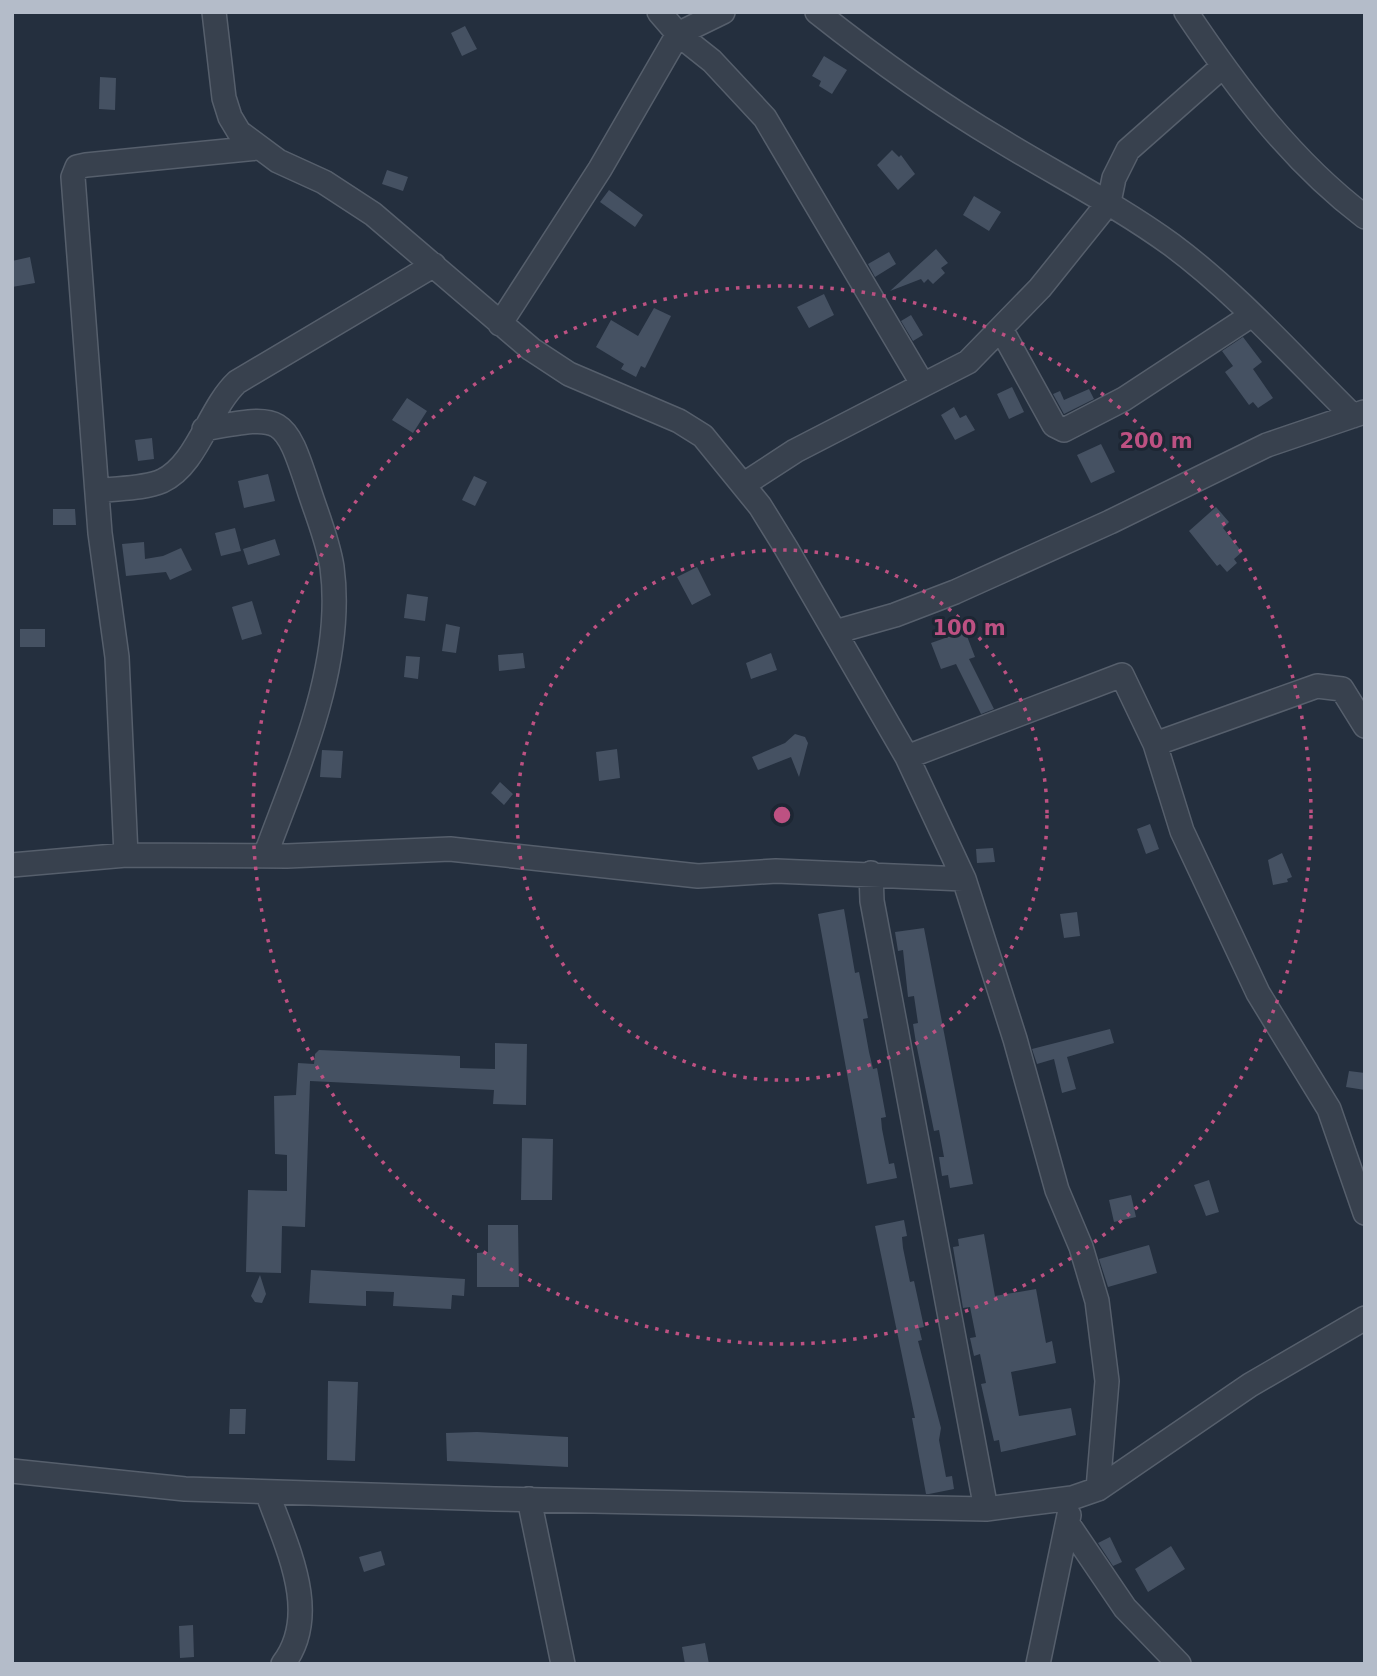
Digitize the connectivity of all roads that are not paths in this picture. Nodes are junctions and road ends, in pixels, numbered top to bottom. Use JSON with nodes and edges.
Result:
{"nodes":[{"id":1,"x":214,"y":12,"type":"edge"},
{"id":2,"x":659,"y":12,"type":"edge"},
{"id":3,"x":723,"y":12,"type":"edge"},
{"id":4,"x":817,"y":12,"type":"edge"},
{"id":5,"x":1186,"y":12,"type":"edge"},
{"id":6,"x":678,"y":34,"type":"junction"},
{"id":7,"x":1222,"y":67,"type":"junction"},
{"id":8,"x":257,"y":148,"type":"junction"},
{"id":9,"x":1109,"y":202,"type":"junction"},
{"id":10,"x":1365,"y":217,"type":"edge"},
{"id":11,"x":434,"y":265,"type":"junction"},
{"id":12,"x":1252,"y":314,"type":"junction"},
{"id":13,"x":500,"y":324,"type":"junction"},
{"id":14,"x":1001,"y":330,"type":"junction"},
{"id":15,"x":923,"y":385,"type":"junction"},
{"id":16,"x":1359,"y":414,"type":"edge"},
{"id":17,"x":204,"y":429,"type":"junction"},
{"id":18,"x":743,"y":485,"type":"junction"},
{"id":19,"x":97,"y":491,"type":"junction"},
{"id":20,"x":835,"y":632,"type":"junction"},
{"id":21,"x":1365,"y":726,"type":"edge"},
{"id":22,"x":1156,"y":744,"type":"junction"},
{"id":23,"x":907,"y":757,"type":"junction"},
{"id":24,"x":126,"y":855,"type":"junction"},
{"id":25,"x":265,"y":856,"type":"junction"},
{"id":26,"x":12,"y":865,"type":"edge"},
{"id":27,"x":871,"y":873,"type":"junction"},
{"id":28,"x":964,"y":879,"type":"junction"},
{"id":29,"x":1365,"y":1213,"type":"edge"},
{"id":30,"x":1365,"y":1318,"type":"edge"},
{"id":31,"x":12,"y":1471,"type":"edge"},
{"id":32,"x":1098,"y":1489,"type":"junction"},
{"id":33,"x":267,"y":1492,"type":"junction"},
{"id":34,"x":1072,"y":1498,"type":"junction"},
{"id":35,"x":529,"y":1499,"type":"junction"},
{"id":36,"x":986,"y":1509,"type":"junction"},
{"id":37,"x":1068,"y":1524,"type":"junction"},
{"id":38,"x":283,"y":1664,"type":"edge"},
{"id":39,"x":562,"y":1664,"type":"edge"},
{"id":40,"x":1038,"y":1664,"type":"edge"},
{"id":41,"x":1179,"y":1664,"type":"edge"}],
"edges":[{"from":1,"to":8,"type":"street"},
{"from":2,"to":6,"type":"street"},
{"from":3,"to":6,"type":"street"},
{"from":4,"to":9,"type":"street"},
{"from":5,"to":7,"type":"street"},
{"from":6,"to":13,"type":"street"},
{"from":6,"to":15,"type":"street"},
{"from":7,"to":9,"type":"street"},
{"from":7,"to":10,"type":"street"},
{"from":8,"to":11,"type":"street"},
{"from":8,"to":19,"type":"street"},
{"from":9,"to":12,"type":"street"},
{"from":9,"to":14,"type":"street"},
{"from":11,"to":13,"type":"street"},
{"from":11,"to":17,"type":"street"},
{"from":12,"to":14,"type":"street"},
{"from":12,"to":16,"type":"street"},
{"from":13,"to":18,"type":"street"},
{"from":14,"to":15,"type":"street"},
{"from":15,"to":18,"type":"street"},
{"from":16,"to":20,"type":"street"},
{"from":17,"to":19,"type":"street"},
{"from":17,"to":25,"type":"street"},
{"from":18,"to":20,"type":"street"},
{"from":19,"to":24,"type":"street"},
{"from":20,"to":23,"type":"street"},
{"from":21,"to":22,"type":"street"},
{"from":22,"to":23,"type":"street"},
{"from":22,"to":29,"type":"street"},
{"from":23,"to":28,"type":"street"},
{"from":24,"to":25,"type":"street"},
{"from":24,"to":26,"type":"street"},
{"from":25,"to":27,"type":"street"},
{"from":27,"to":28,"type":"street"},
{"from":27,"to":36,"type":"street"},
{"from":28,"to":32,"type":"street"},
{"from":30,"to":32,"type":"street"},
{"from":31,"to":33,"type":"street"},
{"from":32,"to":34,"type":"street"},
{"from":33,"to":35,"type":"street"},
{"from":33,"to":38,"type":"street"},
{"from":34,"to":36,"type":"street"},
{"from":34,"to":37,"type":"street"},
{"from":35,"to":36,"type":"street"},
{"from":35,"to":39,"type":"street"},
{"from":37,"to":40,"type":"street"},
{"from":37,"to":41,"type":"street"}]}
